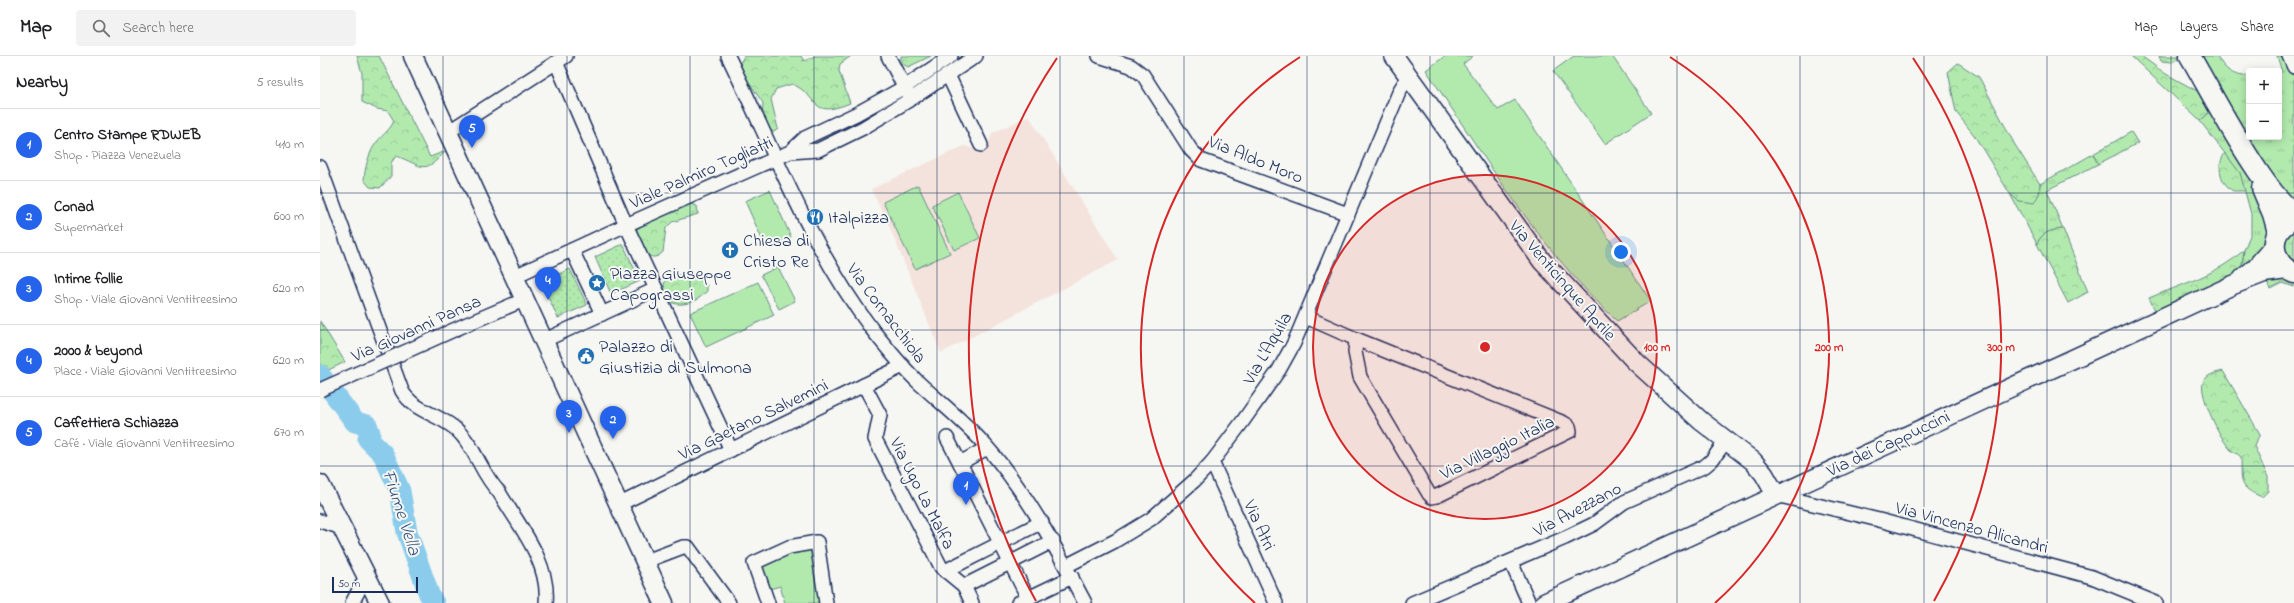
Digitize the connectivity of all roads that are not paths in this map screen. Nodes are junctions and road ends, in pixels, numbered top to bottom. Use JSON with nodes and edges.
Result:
{"nodes":[{"id":1,"x":413,"y":56,"type":"edge"},
{"id":2,"x":728,"y":56,"type":"edge"},
{"id":3,"x":888,"y":56,"type":"edge"},
{"id":4,"x":951,"y":56,"type":"edge"},
{"id":5,"x":976,"y":56,"type":"edge"},
{"id":6,"x":1099,"y":56,"type":"edge"},
{"id":7,"x":1394,"y":56,"type":"edge"},
{"id":8,"x":2190,"y":56,"type":"edge"},
{"id":9,"x":2289,"y":56,"type":"edge"},
{"id":10,"x":561,"y":59,"type":"edge"},
{"id":11,"x":2294,"y":67,"type":"edge"},
{"id":12,"x":948,"y":75,"type":"junction"},
{"id":13,"x":1408,"y":77,"type":"junction"},
{"id":14,"x":903,"y":88,"type":"junction"},
{"id":15,"x":911,"y":99,"type":"junction"},
{"id":16,"x":448,"y":132,"type":"junction"},
{"id":17,"x":980,"y":145,"type":"dead end"},
{"id":18,"x":790,"y":152,"type":"junction"},
{"id":19,"x":2246,"y":152,"type":"junction"},
{"id":20,"x":776,"y":158,"type":"junction"},
{"id":21,"x":320,"y":167,"type":"edge"},
{"id":22,"x":2294,"y":212,"type":"edge"},
{"id":23,"x":1348,"y":214,"type":"junction"},
{"id":24,"x":2294,"y":219,"type":"edge"},
{"id":25,"x":626,"y":225,"type":"junction"},
{"id":26,"x":2276,"y":239,"type":"junction"},
{"id":27,"x":572,"y":250,"type":"junction"},
{"id":28,"x":2290,"y":271,"type":"edge"},
{"id":29,"x":515,"y":276,"type":"junction"},
{"id":30,"x":2233,"y":285,"type":"junction"},
{"id":31,"x":656,"y":289,"type":"junction"},
{"id":32,"x":526,"y":299,"type":"junction"},
{"id":33,"x":602,"y":314,"type":"junction"},
{"id":34,"x":1306,"y":317,"type":"junction"},
{"id":35,"x":1356,"y":339,"type":"junction"},
{"id":36,"x":545,"y":340,"type":"junction"},
{"id":37,"x":903,"y":366,"type":"junction"},
{"id":38,"x":864,"y":385,"type":"junction"},
{"id":39,"x":320,"y":390,"type":"edge"},
{"id":40,"x":947,"y":438,"type":"dead end"},
{"id":41,"x":1726,"y":441,"type":"junction"},
{"id":42,"x":987,"y":448,"type":"junction"},
{"id":43,"x":731,"y":450,"type":"junction"},
{"id":44,"x":1212,"y":462,"type":"junction"},
{"id":45,"x":960,"y":463,"type":"junction"},
{"id":46,"x":320,"y":484,"type":"edge"},
{"id":47,"x":1776,"y":495,"type":"junction"},
{"id":48,"x":620,"y":504,"type":"junction"},
{"id":49,"x":320,"y":522,"type":"edge"},
{"id":50,"x":1042,"y":522,"type":"junction"},
{"id":51,"x":343,"y":528,"type":"junction"},
{"id":52,"x":1053,"y":541,"type":"junction"},
{"id":53,"x":1001,"y":543,"type":"junction"},
{"id":54,"x":646,"y":561,"type":"junction"},
{"id":55,"x":1511,"y":562,"type":"junction"},
{"id":56,"x":1011,"y":563,"type":"junction"},
{"id":57,"x":945,"y":571,"type":"junction"},
{"id":58,"x":1069,"y":572,"type":"junction"},
{"id":59,"x":367,"y":576,"type":"junction"},
{"id":60,"x":964,"y":586,"type":"junction"},
{"id":61,"x":1023,"y":601,"type":"edge"},
{"id":62,"x":352,"y":603,"type":"edge"},
{"id":63,"x":380,"y":603,"type":"edge"},
{"id":64,"x":546,"y":603,"type":"edge"},
{"id":65,"x":664,"y":603,"type":"edge"},
{"id":66,"x":729,"y":603,"type":"edge"},
{"id":67,"x":768,"y":603,"type":"edge"},
{"id":68,"x":826,"y":603,"type":"edge"},
{"id":69,"x":972,"y":603,"type":"edge"},
{"id":70,"x":1085,"y":603,"type":"edge"},
{"id":71,"x":1276,"y":603,"type":"edge"},
{"id":72,"x":1412,"y":603,"type":"edge"},
{"id":73,"x":1529,"y":603,"type":"edge"},
{"id":74,"x":1544,"y":603,"type":"edge"},
{"id":75,"x":2156,"y":603,"type":"edge"}],
"edges":[{"from":1,"to":16,"type":"street"},
{"from":2,"to":20,"type":"street","name":"Via Cornacchiola"},
{"from":3,"to":14,"type":"street"},
{"from":4,"to":14,"type":"street","name":"Viale Palmiro Togliatti"},
{"from":5,"to":12,"type":"street","name":"Viale Palmiro Togliatti"},
{"from":6,"to":23,"type":"street","name":"Via Aldo Moro"},
{"from":7,"to":13,"type":"street","name":"Via Venticinque Aprile"},
{"from":8,"to":19,"type":"main road"},
{"from":9,"to":11,"type":"street"},
{"from":10,"to":16,"type":"street"},
{"from":10,"to":25,"type":"street"},
{"from":12,"to":15,"type":"street","name":"Viale Palmiro Togliatti"},
{"from":12,"to":17,"type":"street"},
{"from":13,"to":23,"type":"street","name":"Via L'Aquila"},
{"from":13,"to":41,"type":"street","name":"Via Venticinque Aprile"},
{"from":14,"to":15,"type":"street"},
{"from":14,"to":18,"type":"street","name":"Viale Palmiro Togliatti"},
{"from":15,"to":18,"type":"street","name":"Viale Palmiro Togliatti"},
{"from":16,"to":29,"type":"street"},
{"from":18,"to":20,"type":"street","name":"Viale Palmiro Togliatti"},
{"from":19,"to":22,"type":"main road"},
{"from":19,"to":26,"type":"main road"},
{"from":20,"to":25,"type":"street","name":"Viale Palmiro Togliatti"},
{"from":20,"to":37,"type":"street","name":"Via Cornacchiola"},
{"from":21,"to":64,"type":"street"},
{"from":23,"to":34,"type":"street","name":"Via L'Aquila"},
{"from":24,"to":26,"type":"main road"},
{"from":25,"to":27,"type":"street"},
{"from":25,"to":31,"type":"street"},
{"from":26,"to":28,"type":"main road"},
{"from":26,"to":30,"type":"street","name":"Via dei Cappuccini"},
{"from":27,"to":29,"type":"street"},
{"from":27,"to":33,"type":"street"},
{"from":28,"to":30,"type":"street","name":"Via dei Cappuccini"},
{"from":29,"to":32,"type":"street"},
{"from":30,"to":47,"type":"street","name":"Via dei Cappuccini"},
{"from":31,"to":33,"type":"street"},
{"from":31,"to":43,"type":"street"},
{"from":32,"to":36,"type":"street"},
{"from":32,"to":39,"type":"street","name":"Via Giovanni Pansa","bridge":true},
{"from":33,"to":36,"type":"street"},
{"from":34,"to":35,"type":"street","name":"Via Villaggio Italia"},
{"from":34,"to":44,"type":"street","name":"Via L'Aquila"},
{"from":35,"to":35,"type":"street","name":"Via Villaggio Italia"},
{"from":36,"to":48,"type":"street"},
{"from":37,"to":38,"type":"street","name":"Via Gaetano Salvemini"},
{"from":37,"to":42,"type":"street","name":"Via Cornacchiola"},
{"from":38,"to":43,"type":"street","name":"Via Gaetano Salvemini"},
{"from":38,"to":57,"type":"street","name":"Via Ugo La Malfa"},
{"from":40,"to":45,"type":"street"},
{"from":41,"to":47,"type":"street","name":"Via Venticinque Aprile"},
{"from":41,"to":55,"type":"street","name":"Via Avezzano"},
{"from":42,"to":45,"type":"street"},
{"from":42,"to":50,"type":"street","name":"Via Cornacchiola"},
{"from":43,"to":48,"type":"street","name":"Via Gaetano Salvemini"},
{"from":44,"to":58,"type":"street","name":"Via L'Aquila"},
{"from":44,"to":71,"type":"street","name":"Via Atri"},
{"from":45,"to":53,"type":"street"},
{"from":46,"to":51,"type":"street"},
{"from":47,"to":74,"type":"street","name":"Via dei Cappuccini"},
{"from":47,"to":75,"type":"street","name":"Via Vincenzo Alicandri"},
{"from":48,"to":54,"type":"street"},
{"from":49,"to":51,"type":"street"},
{"from":50,"to":52,"type":"street","name":"Via Cornacchiola"},
{"from":50,"to":53,"type":"street"},
{"from":51,"to":59,"type":"street"},
{"from":52,"to":56,"type":"street"},
{"from":52,"to":58,"type":"street","name":"Via Cornacchiola"},
{"from":53,"to":56,"type":"street"},
{"from":53,"to":57,"type":"street"},
{"from":54,"to":65,"type":"street"},
{"from":54,"to":66,"type":"street"},
{"from":55,"to":72,"type":"street","name":"Via Avezzano"},
{"from":55,"to":73,"type":"street"},
{"from":56,"to":60,"type":"street"},
{"from":56,"to":61,"type":"street"},
{"from":57,"to":60,"type":"street","name":"Via Ugo La Malfa"},
{"from":58,"to":61,"type":"street","name":"Via L'Aquila"},
{"from":58,"to":70,"type":"street","name":"Via Cornacchiola"},
{"from":59,"to":62,"type":"street"},
{"from":59,"to":63,"type":"street"},
{"from":60,"to":69,"type":"street"},
{"from":67,"to":68,"type":"street"}]}
